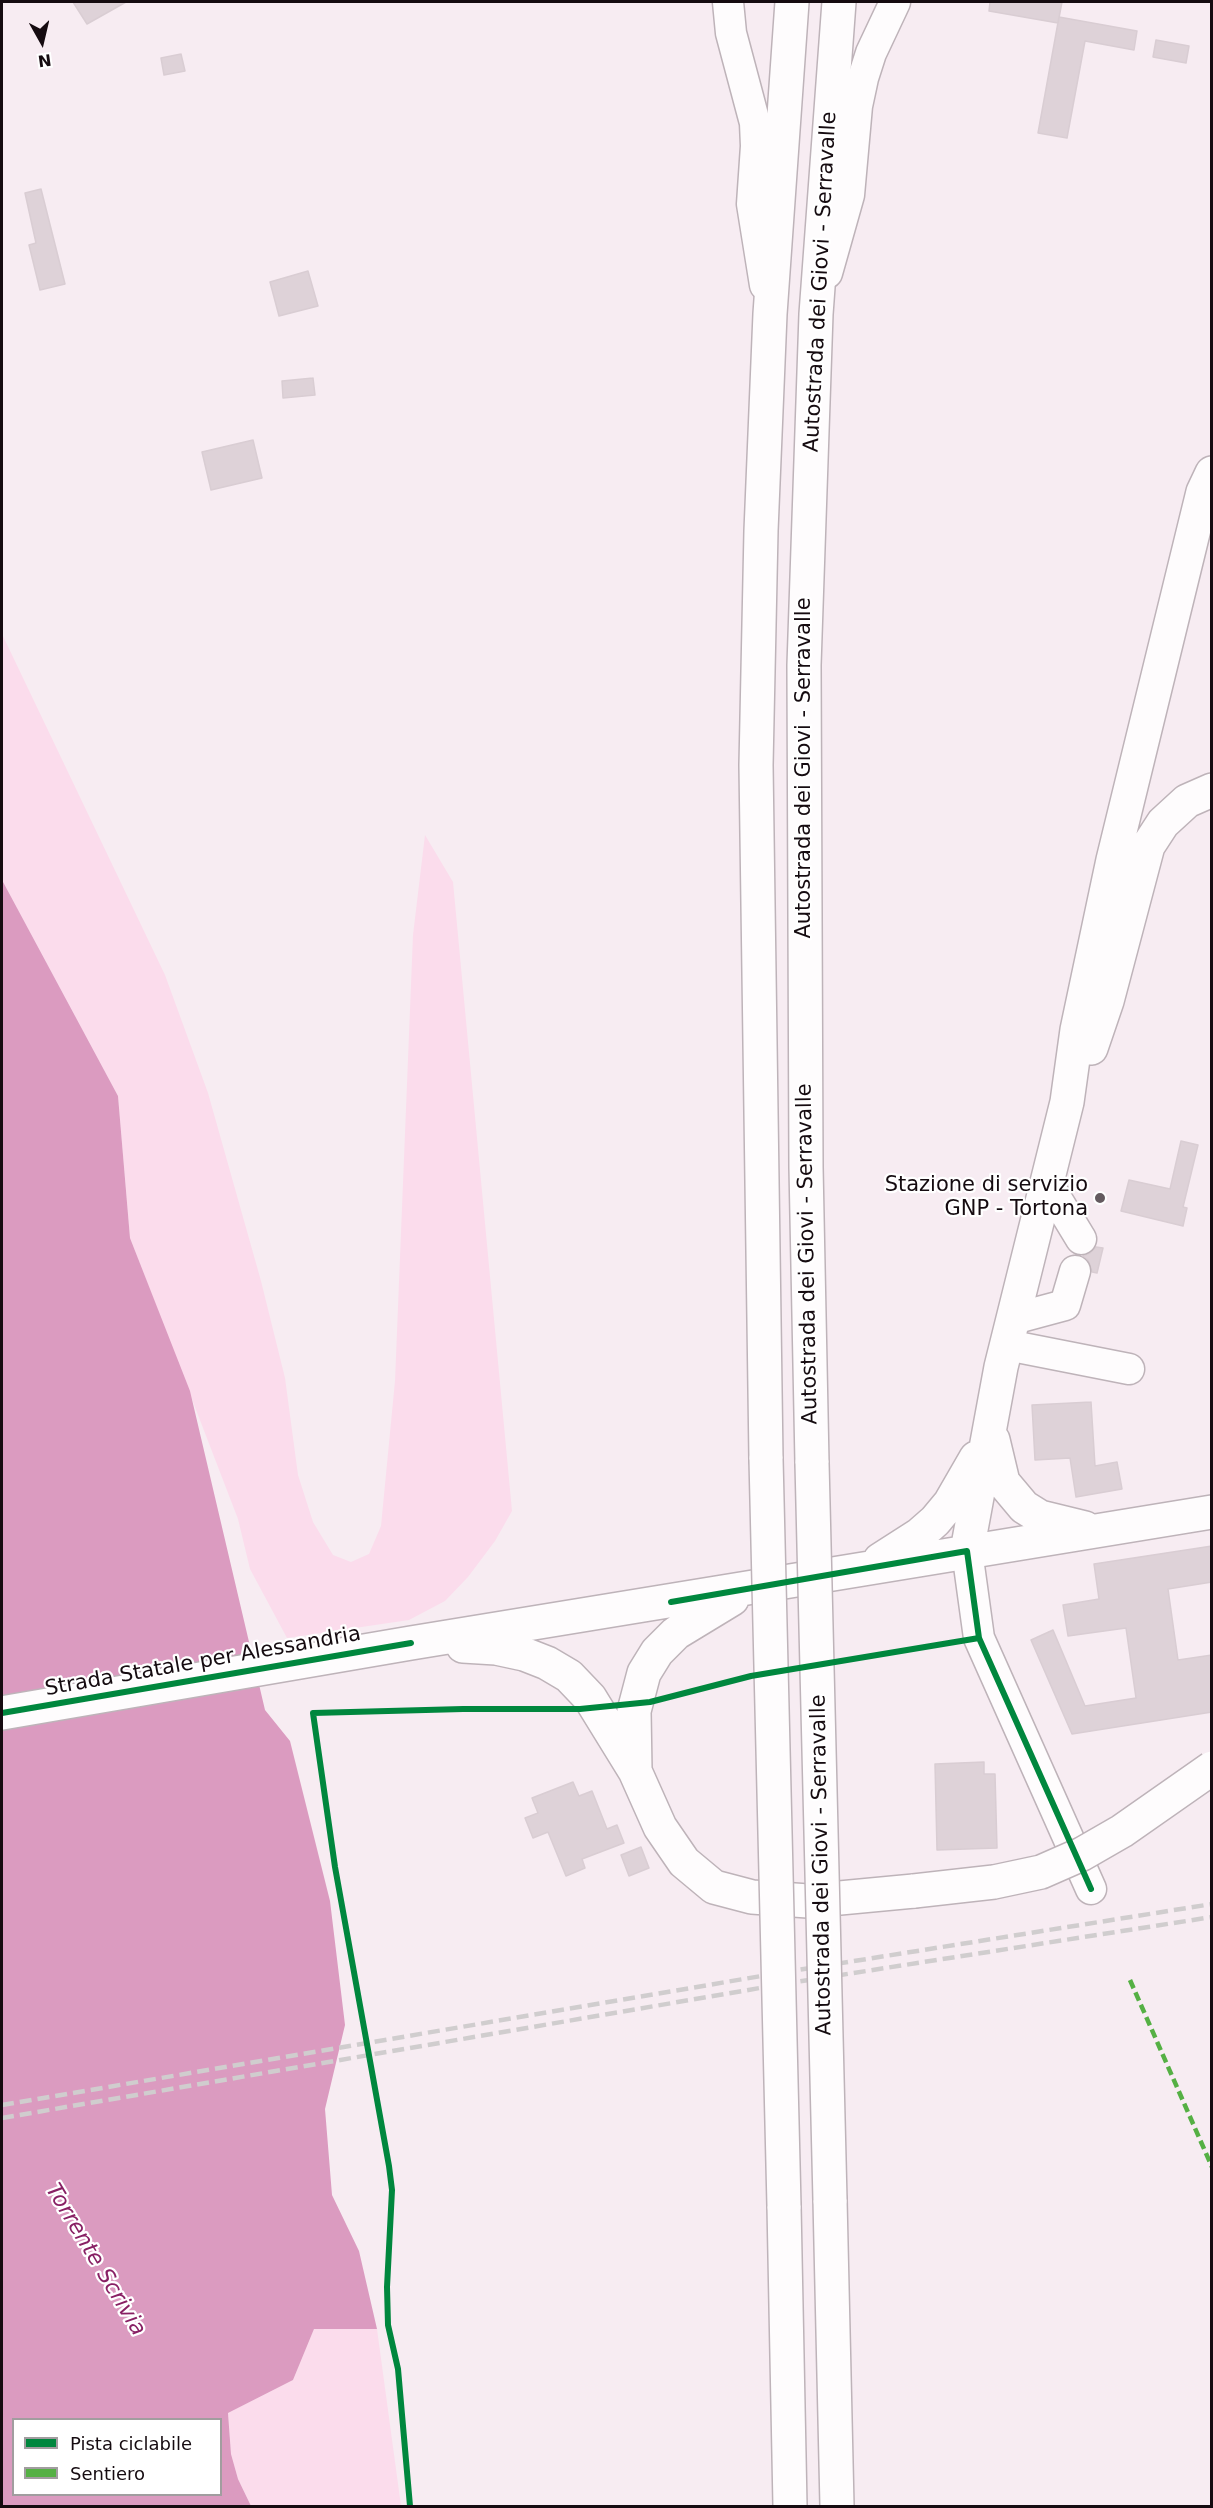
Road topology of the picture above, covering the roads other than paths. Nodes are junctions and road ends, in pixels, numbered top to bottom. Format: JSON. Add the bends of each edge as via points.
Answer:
{"nodes":[{"id":1,"x":728,"y":2,"type":"edge"},
{"id":2,"x":792,"y":2,"type":"edge"},
{"id":3,"x":839,"y":2,"type":"edge"},
{"id":4,"x":895,"y":2,"type":"edge"},
{"id":5,"x":770,"y":314,"type":"junction"},
{"id":6,"x":816,"y":314,"type":"junction"},
{"id":7,"x":1212,"y":473,"type":"edge"},
{"id":8,"x":1212,"y":790,"type":"edge"},
{"id":9,"x":1067,"y":1102,"type":"junction"},
{"id":10,"x":1047,"y":1183,"type":"junction"},
{"id":11,"x":1081,"y":1239,"type":"dead end"},
{"id":12,"x":1075,"y":1271,"type":"dead end"},
{"id":13,"x":1010,"y":1332,"type":"junction"},
{"id":14,"x":1129,"y":1369,"type":"dead end"},
{"id":15,"x":991,"y":1430,"type":"junction"},
{"id":16,"x":1212,"y":1512,"type":"edge"},
{"id":17,"x":1102,"y":1531,"type":"junction"},
{"id":18,"x":967,"y":1551,"type":"junction"},
{"id":19,"x":866,"y":1568,"type":"junction"},
{"id":20,"x":749,"y":1589,"type":"junction"},
{"id":21,"x":411,"y":1643,"type":"junction"},
{"id":22,"x":2,"y":1713,"type":"edge"},
{"id":23,"x":1212,"y":1768,"type":"edge"},
{"id":24,"x":635,"y":1771,"type":"junction"},
{"id":25,"x":1091,"y":1890,"type":"dead end"},
{"id":26,"x":790,"y":2506,"type":"edge"},
{"id":27,"x":837,"y":2506,"type":"edge"}],
"edges":[{"from":1,"to":5,"type":"street","via":[[731,33],[755,123],[752,204]]},
{"from":2,"to":5,"type":"main road"},
{"from":3,"to":6,"type":"main road","name":"Autostrada dei Giovi - Serravalle"},
{"from":4,"to":6,"type":"street","via":[[862,78],[849,195]]},
{"from":5,"to":26,"type":"main road","bridge":true,"via":[[756,765],[766,1459]]},
{"from":6,"to":27,"type":"main road","name":"Autostrada dei Giovi - Serravalle","bridge":true,"via":[[804,665],[806,1167]]},
{"from":7,"to":9,"type":"main road","via":[[1203,492],[1113,860],[1077,1030]]},
{"from":8,"to":9,"type":"main road","via":[[1187,801],[1163,823],[1148,846],[1107,1001]]},
{"from":9,"to":10,"type":"main road"},
{"from":10,"to":11,"type":"street"},
{"from":10,"to":13,"type":"main road"},
{"from":12,"to":13,"type":"street","via":[[1065,1305]]},
{"from":13,"to":14,"type":"street"},
{"from":13,"to":15,"type":"main road"},
{"from":15,"to":17,"type":"main road","via":[[1003,1482],[1024,1507],[1040,1517]]},
{"from":15,"to":18,"type":"main road"},
{"from":15,"to":19,"type":"main road","via":[[965,1480],[935,1521]]},
{"from":16,"to":17,"type":"main road","name":"Strada Statale per Alessandria"},
{"from":17,"to":18,"type":"main road","name":"Strada Statale per Alessandria"},
{"from":18,"to":19,"type":"main road","name":"Strada Statale per Alessandria"},
{"from":18,"to":25,"type":"street","via":[[979,1638]]},
{"from":19,"to":20,"type":"main road","name":"Strada Statale per Alessandria"},
{"from":20,"to":21,"type":"main road","name":"Strada Statale per Alessandria"},
{"from":20,"to":24,"type":"main road","via":[[676,1634],[657,1652],[644,1673],[634,1711]]},
{"from":21,"to":22,"type":"main road","name":"Strada Statale per Alessandria"},
{"from":21,"to":24,"type":"main road","via":[[496,1648],[547,1663],[569,1676],[590,1698]]},
{"from":23,"to":24,"type":"main road","bridge":true,"via":[[1122,1831],[1041,1872],[994,1882],[808,1901],[752,1897],[714,1887],[684,1862],[660,1827]]}]}
